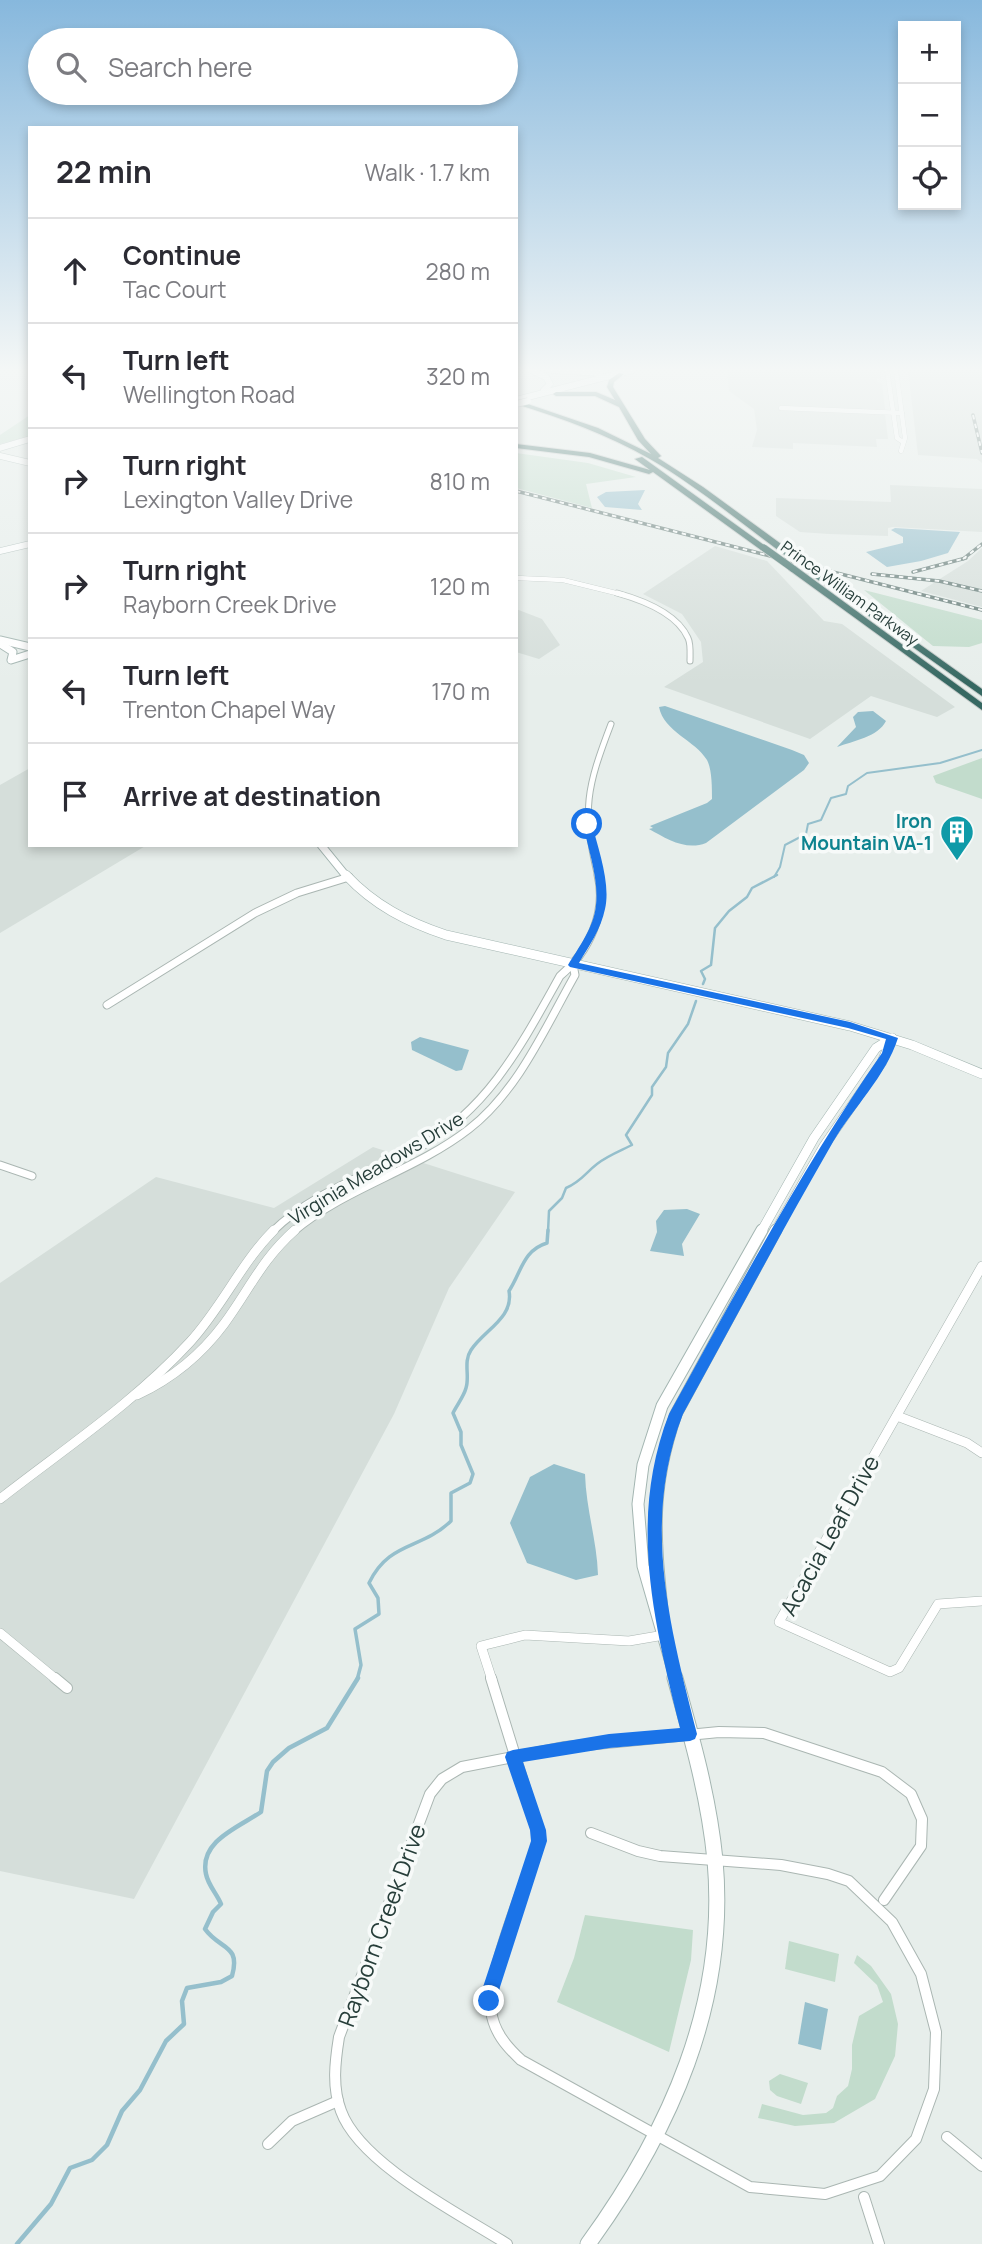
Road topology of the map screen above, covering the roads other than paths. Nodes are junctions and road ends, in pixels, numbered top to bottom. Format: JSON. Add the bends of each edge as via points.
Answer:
{"nodes":[{"id":1,"x":652,"y":475,"type":"edge"},
{"id":2,"x":661,"y":475,"type":"edge"},
{"id":3,"x":679,"y":475,"type":"edge"},
{"id":4,"x":685,"y":490,"type":"junction"},
{"id":5,"x":28,"y":543,"type":"edge"},
{"id":6,"x":0,"y":549,"type":"edge"},
{"id":7,"x":518,"y":578,"type":"edge"},
{"id":8,"x":1,"y":643,"type":"edge"},
{"id":9,"x":28,"y":650,"type":"edge"},
{"id":10,"x":28,"y":652,"type":"edge"},
{"id":11,"x":690,"y":661,"type":"dead end"},
{"id":12,"x":982,"y":694,"type":"edge"},
{"id":13,"x":982,"y":707,"type":"edge"},
{"id":14,"x":611,"y":724,"type":"dead end"},
{"id":15,"x":323,"y":847,"type":"edge"},
{"id":16,"x":349,"y":877,"type":"junction"},
{"id":17,"x":573,"y":965,"type":"junction"},
{"id":18,"x":107,"y":1005,"type":"dead end"},
{"id":19,"x":892,"y":1038,"type":"junction"},
{"id":20,"x":982,"y":1074,"type":"edge"},
{"id":21,"x":0,"y":1165,"type":"edge"},
{"id":22,"x":32,"y":1176,"type":"dead end"},
{"id":23,"x":784,"y":1189,"type":"junction"},
{"id":24,"x":797,"y":1194,"type":"junction"},
{"id":25,"x":982,"y":1266,"type":"edge"},
{"id":26,"x":689,"y":1359,"type":"junction"},
{"id":27,"x":703,"y":1365,"type":"junction"},
{"id":28,"x":133,"y":1396,"type":"junction"},
{"id":29,"x":897,"y":1416,"type":"junction"},
{"id":30,"x":982,"y":1453,"type":"edge"},
{"id":31,"x":0,"y":1499,"type":"edge"},
{"id":32,"x":982,"y":1601,"type":"edge"},
{"id":33,"x":0,"y":1633,"type":"edge"},
{"id":34,"x":664,"y":1635,"type":"junction"},
{"id":35,"x":67,"y":1688,"type":"dead end"},
{"id":36,"x":690,"y":1734,"type":"junction"},
{"id":37,"x":513,"y":1757,"type":"junction"},
{"id":38,"x":591,"y":1833,"type":"dead end"},
{"id":39,"x":715,"y":1862,"type":"junction"},
{"id":40,"x":884,"y":1900,"type":"junction"},
{"id":41,"x":907,"y":1919,"type":"dead end"},
{"id":42,"x":338,"y":2101,"type":"junction"},
{"id":43,"x":658,"y":2136,"type":"junction"},
{"id":44,"x":946,"y":2137,"type":"dead end"},
{"id":45,"x":268,"y":2144,"type":"dead end"},
{"id":46,"x":982,"y":2166,"type":"edge"},
{"id":47,"x":507,"y":2244,"type":"edge"},
{"id":48,"x":588,"y":2244,"type":"edge"},
{"id":49,"x":879,"y":2244,"type":"edge"}],
"edges":[{"from":1,"to":4,"type":"highway"},
{"from":2,"to":4,"type":"highway","name":"Prince William Parkway"},
{"from":3,"to":12,"type":"highway","name":"Prince William Parkway","bridge":true},
{"from":4,"to":13,"type":"highway","name":"Prince William Parkway","bridge":true},
{"from":5,"to":6,"type":"street"},
{"from":7,"to":11,"type":"street","via":[[561,579],[648,604],[683,628],[692,648]]},
{"from":8,"to":9,"type":"street"},
{"from":8,"to":10,"type":"street","via":[[13,652],[11,660]]},
{"from":14,"to":17,"type":"street","via":[[593,773],[588,804],[588,836],[601,887],[601,907],[595,928]]},
{"from":15,"to":16,"type":"street"},
{"from":16,"to":17,"type":"street","via":[[380,905],[423,928]]},
{"from":16,"to":18,"type":"street","via":[[255,913]]},
{"from":17,"to":19,"type":"street"},
{"from":17,"to":28,"type":"street","name":"Virginia Meadows Drive","via":[[560,976],[492,1088],[474,1109],[441,1134],[325,1194],[279,1226],[239,1270],[203,1327]]},
{"from":17,"to":28,"type":"street","name":"Virginia Meadows Drive","via":[[575,975],[514,1078],[489,1110],[447,1143],[303,1222],[260,1265],[230,1315],[204,1346],[166,1380]]},
{"from":19,"to":20,"type":"street"},
{"from":19,"to":23,"type":"street","via":[[876,1048],[855,1077]]},
{"from":19,"to":24,"type":"street","via":[[887,1053]]},
{"from":21,"to":22,"type":"street"},
{"from":23,"to":24,"type":"street"},
{"from":23,"to":26,"type":"street"},
{"from":24,"to":27,"type":"street"},
{"from":25,"to":29,"type":"street","name":"Acacia Leaf Drive"},
{"from":26,"to":27,"type":"street"},
{"from":26,"to":34,"type":"street","via":[[653,1428],[637,1494],[643,1566]]},
{"from":27,"to":34,"type":"street","via":[[672,1426],[656,1485],[654,1549]]},
{"from":28,"to":31,"type":"street","name":"Virginia Meadows Drive"},
{"from":29,"to":30,"type":"street"},
{"from":29,"to":32,"type":"street","name":"Acacia Leaf Drive","via":[[779,1622],[890,1672],[899,1668],[938,1604]]},
{"from":33,"to":35,"type":"street"},
{"from":34,"to":36,"type":"street"},
{"from":34,"to":37,"type":"street","via":[[620,1641],[525,1635],[481,1646]]},
{"from":36,"to":37,"type":"street","name":"Rayborn Creek Drive"},
{"from":36,"to":39,"type":"street"},
{"from":36,"to":40,"type":"street","name":"Rayborn Creek Drive","via":[[764,1733],[882,1772],[903,1786],[917,1805],[923,1833],[919,1853]]},
{"from":37,"to":42,"type":"street","name":"Rayborn Creek Drive","via":[[462,1767],[442,1779],[430,1794],[339,2037],[334,2073]]},
{"from":37,"to":43,"type":"street","via":[[539,1841],[491,1987],[493,2026],[521,2060]]},
{"from":38,"to":39,"type":"street","via":[[638,1851]]},
{"from":39,"to":40,"type":"street","via":[[812,1869],[846,1879]]},
{"from":39,"to":43,"type":"street","via":[[716,1929],[707,1997],[685,2074]]},
{"from":40,"to":41,"type":"street"},
{"from":42,"to":45,"type":"street","via":[[292,2121]]},
{"from":42,"to":47,"type":"street","name":"Rayborn Creek Drive","via":[[347,2125],[369,2155]]},
{"from":43,"to":48,"type":"street"},
{"from":43,"to":49,"type":"street","via":[[772,2195],[812,2203],[860,2198]]},
{"from":44,"to":46,"type":"street"}]}
